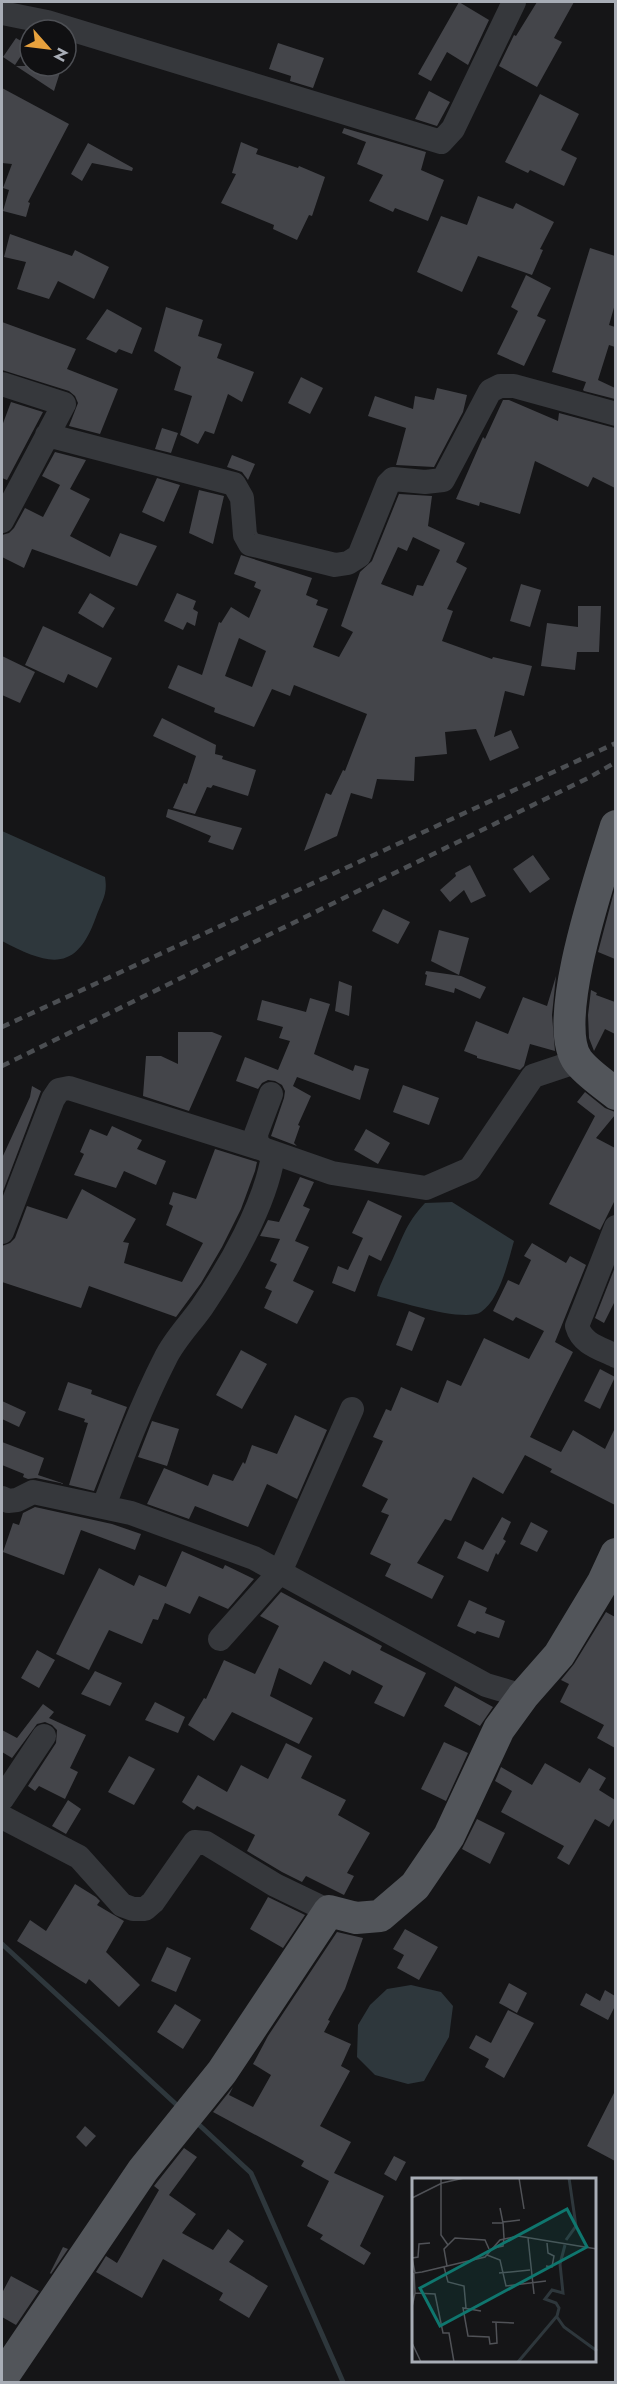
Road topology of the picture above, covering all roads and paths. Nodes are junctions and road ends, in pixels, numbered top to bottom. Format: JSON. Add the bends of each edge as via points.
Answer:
{"nodes":[{"id":1,"x":514,"y":2,"type":"edge"},
{"id":2,"x":2,"y":13,"type":"edge"},
{"id":3,"x":2,"y":384,"type":"edge"},
{"id":4,"x":615,"y":414,"type":"edge"},
{"id":5,"x":47,"y":435,"type":"junction"},
{"id":6,"x":2,"y":521,"type":"edge"},
{"id":7,"x":615,"y":826,"type":"edge"},
{"id":8,"x":578,"y":1061,"type":"junction"},
{"id":9,"x":271,"y":1094,"type":"dead end"},
{"id":10,"x":615,"y":1094,"type":"edge"},
{"id":11,"x":266,"y":1150,"type":"junction"},
{"id":12,"x":615,"y":1227,"type":"edge"},
{"id":13,"x":2,"y":1232,"type":"edge"},
{"id":14,"x":615,"y":1356,"type":"edge"},
{"id":15,"x":352,"y":1409,"type":"dead end"},
{"id":16,"x":2,"y":1498,"type":"edge"},
{"id":17,"x":104,"y":1506,"type":"junction"},
{"id":18,"x":615,"y":1554,"type":"edge"},
{"id":19,"x":280,"y":1572,"type":"junction"},
{"id":20,"x":220,"y":1639,"type":"dead end"},
{"id":21,"x":523,"y":1696,"type":"junction"},
{"id":22,"x":44,"y":1736,"type":"dead end"},
{"id":23,"x":2,"y":1799,"type":"edge"},
{"id":24,"x":2,"y":1817,"type":"edge"},
{"id":25,"x":328,"y":1911,"type":"junction"},
{"id":26,"x":2,"y":2378,"type":"edge"}],
"edges":[{"from":1,"to":2,"type":"street","via":[[453,129],[441,142],[47,22]]},
{"from":3,"to":5,"type":"street","via":[[64,404]]},
{"from":4,"to":5,"type":"street","via":[[514,386],[490,391],[442,480],[393,478],[359,556],[335,565],[250,544],[245,535],[242,498],[234,484]]},
{"from":5,"to":6,"type":"street"},
{"from":7,"to":8,"type":"main road","via":[[583,935],[568,1020],[571,1045]]},
{"from":8,"to":10,"type":"main road"},
{"from":8,"to":11,"type":"street","via":[[533,1076],[470,1169],[426,1188],[332,1173]]},
{"from":9,"to":11,"type":"street","via":[[256,1134],[257,1144]]},
{"from":11,"to":13,"type":"street","via":[[69,1088],[59,1090]]},
{"from":11,"to":17,"type":"street","via":[[273,1156],[260,1203],[223,1274],[165,1357]]},
{"from":12,"to":14,"type":"street","via":[[577,1326],[588,1343]]},
{"from":15,"to":19,"type":"street"},
{"from":16,"to":17,"type":"street","via":[[17,1500],[33,1492]]},
{"from":17,"to":19,"type":"street","via":[[254,1558]]},
{"from":18,"to":21,"type":"main road","via":[[603,1582],[559,1655]]},
{"from":19,"to":20,"type":"street"},
{"from":19,"to":21,"type":"street","via":[[486,1685]]},
{"from":21,"to":25,"type":"main road","via":[[499,1729],[449,1836],[415,1886],[380,1916],[356,1918]]},
{"from":22,"to":23,"type":"street"},
{"from":24,"to":25,"type":"street","via":[[79,1857],[122,1905],[133,1909],[145,1909],[153,1902],[195,1842],[206,1843],[275,1885]]},
{"from":25,"to":26,"type":"main road","via":[[222,2072],[143,2170]]}]}
